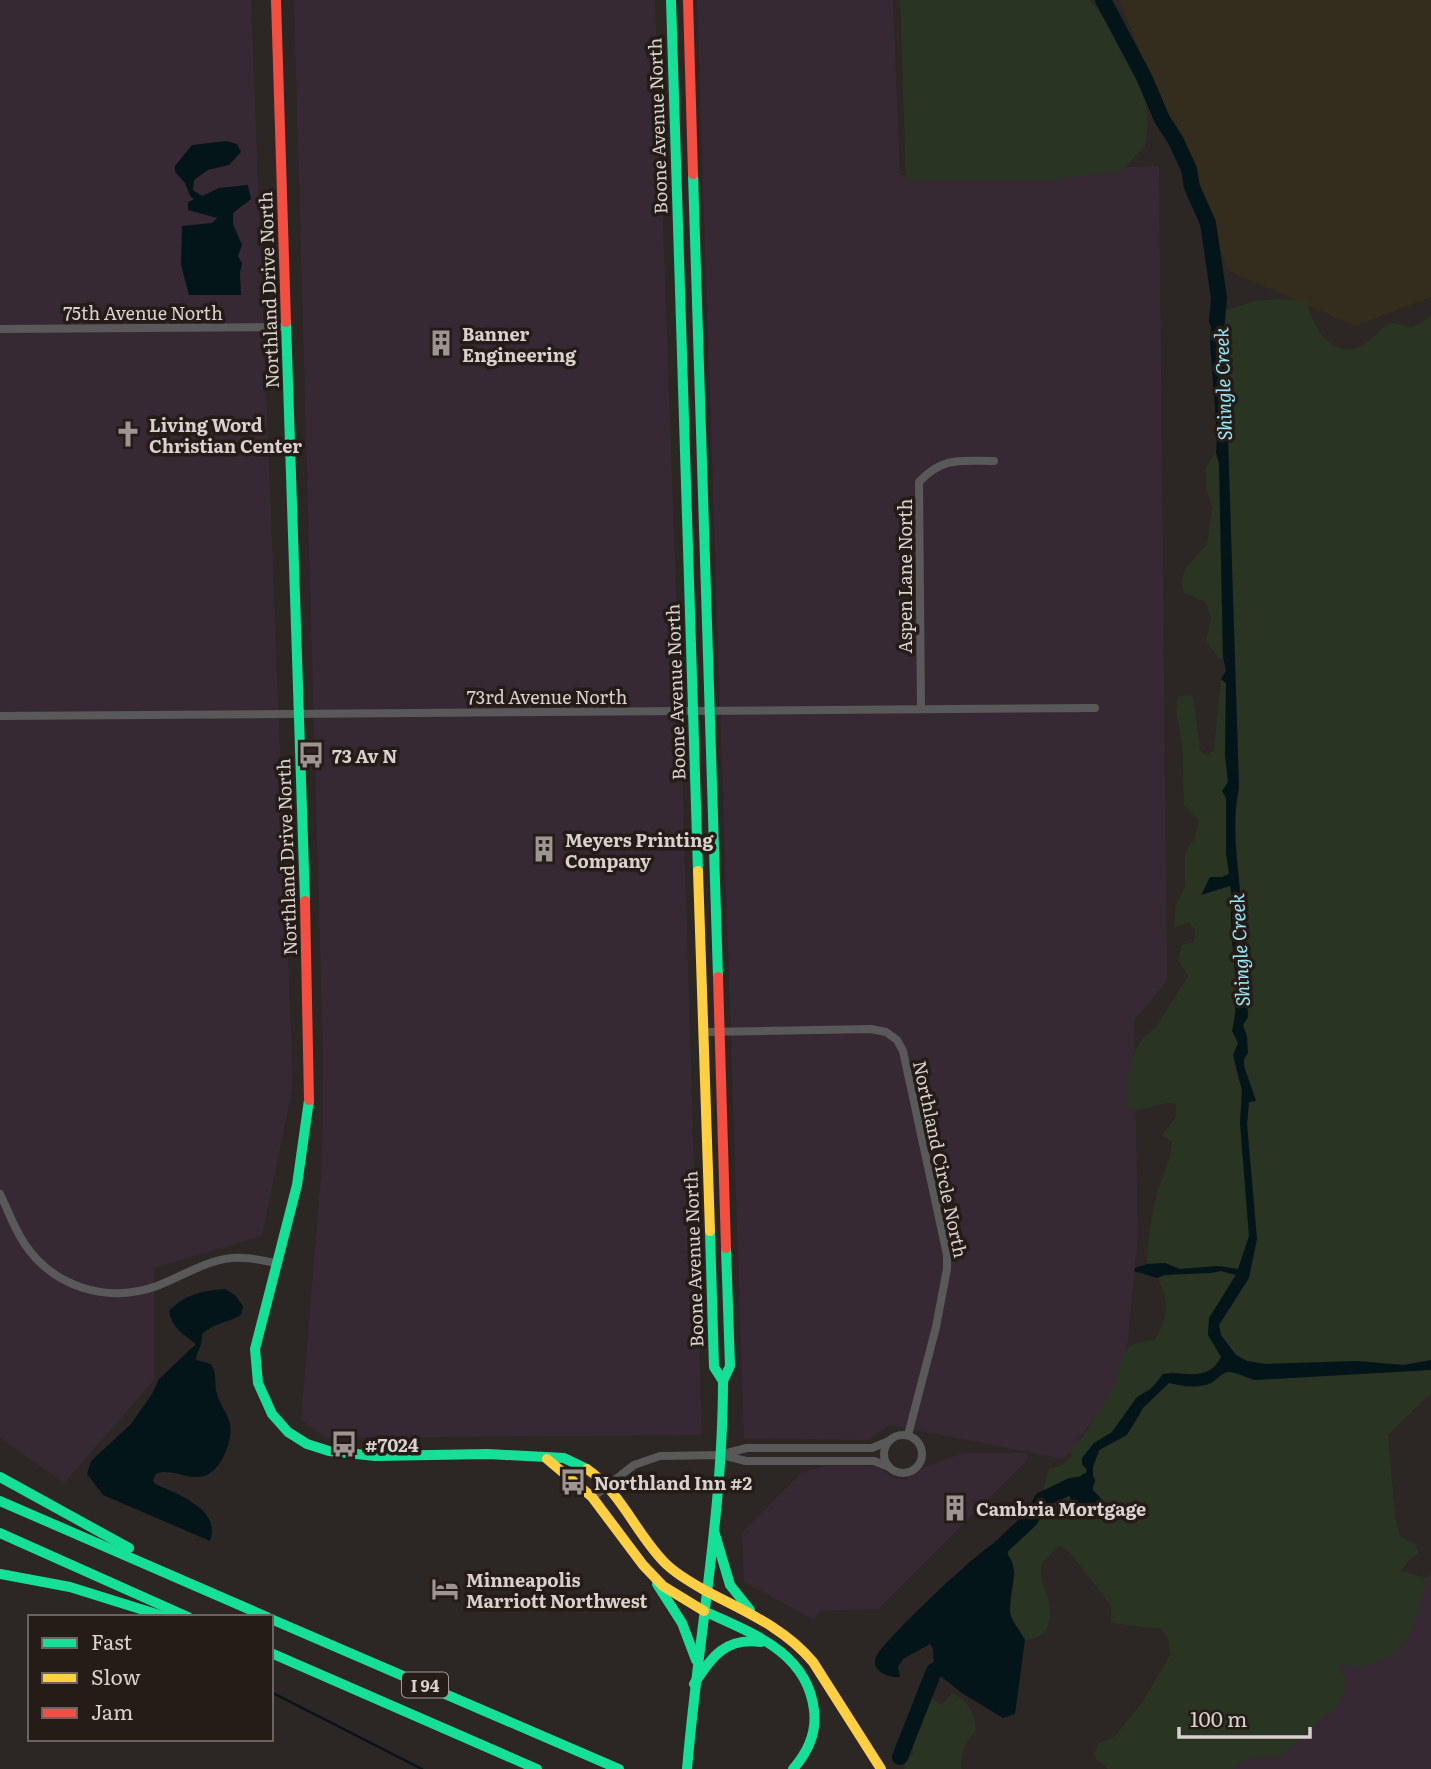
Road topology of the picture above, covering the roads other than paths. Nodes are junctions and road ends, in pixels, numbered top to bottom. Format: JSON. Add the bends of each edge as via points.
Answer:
{"nodes":[{"id":1,"x":276,"y":0,"type":"edge"},
{"id":2,"x":671,"y":0,"type":"edge"},
{"id":3,"x":688,"y":0,"type":"edge"},
{"id":4,"x":287,"y":327,"type":"junction"},
{"id":5,"x":0,"y":329,"type":"edge"},
{"id":6,"x":994,"y":461,"type":"dead end"},
{"id":7,"x":1095,"y":708,"type":"dead end"},
{"id":8,"x":921,"y":709,"type":"junction"},
{"id":9,"x":694,"y":711,"type":"junction"},
{"id":10,"x":710,"y":711,"type":"junction"},
{"id":11,"x":299,"y":714,"type":"junction"},
{"id":12,"x":0,"y":716,"type":"edge"},
{"id":13,"x":720,"y":1031,"type":"junction"},
{"id":14,"x":704,"y":1032,"type":"junction"},
{"id":15,"x":0,"y":1194,"type":"edge"},
{"id":16,"x":275,"y":1263,"type":"junction"},
{"id":17,"x":723,"y":1381,"type":"junction"},
{"id":18,"x":908,"y":1435,"type":"junction"},
{"id":19,"x":889,"y":1441,"type":"junction"},
{"id":20,"x":722,"y":1455,"type":"junction"},
{"id":21,"x":547,"y":1459,"type":"junction"},
{"id":22,"x":889,"y":1467,"type":"junction"},
{"id":23,"x":0,"y":1477,"type":"edge"},
{"id":24,"x":607,"y":1485,"type":"junction"},
{"id":25,"x":593,"y":1497,"type":"junction"},
{"id":26,"x":0,"y":1502,"type":"edge"},
{"id":27,"x":714,"y":1531,"type":"junction"},
{"id":28,"x":0,"y":1534,"type":"edge"},
{"id":29,"x":0,"y":1574,"type":"edge"},
{"id":30,"x":652,"y":1576,"type":"junction"},
{"id":31,"x":706,"y":1591,"type":"junction"},
{"id":32,"x":210,"y":1592,"type":"junction"},
{"id":33,"x":704,"y":1611,"type":"junction"},
{"id":34,"x":160,"y":1615,"type":"edge"},
{"id":35,"x":183,"y":1615,"type":"edge"},
{"id":36,"x":262,"y":1615,"type":"edge"},
{"id":37,"x":273,"y":1620,"type":"edge"},
{"id":38,"x":761,"y":1620,"type":"junction"},
{"id":39,"x":776,"y":1647,"type":"junction"},
{"id":40,"x":273,"y":1654,"type":"edge"},
{"id":41,"x":697,"y":1662,"type":"junction"},
{"id":42,"x":694,"y":1684,"type":"junction"},
{"id":43,"x":578,"y":1751,"type":"junction"},
{"id":44,"x":687,"y":1767,"type":"edge"},
{"id":45,"x":537,"y":1769,"type":"edge"},
{"id":46,"x":619,"y":1769,"type":"edge"},
{"id":47,"x":626,"y":1769,"type":"edge"},
{"id":48,"x":793,"y":1769,"type":"edge"},
{"id":49,"x":881,"y":1769,"type":"edge"}],
"edges":[{"from":1,"to":4,"type":"main road","name":"Northland Drive North"},
{"from":2,"to":9,"type":"main road","name":"Boone Avenue North"},
{"from":3,"to":10,"type":"main road","name":"Boone Avenue North"},
{"from":4,"to":5,"type":"street","name":"75th Avenue North"},
{"from":4,"to":11,"type":"main road","name":"Northland Drive North"},
{"from":6,"to":8,"type":"street","name":"Aspen Lane North","via":[[947,462],[931,469],[919,482]]},
{"from":7,"to":8,"type":"street","name":"73rd Avenue North"},
{"from":8,"to":10,"type":"street","name":"73rd Avenue North"},
{"from":9,"to":10,"type":"street","name":"73rd Avenue North"},
{"from":9,"to":11,"type":"street","name":"73rd Avenue North"},
{"from":9,"to":14,"type":"main road","name":"Boone Avenue North"},
{"from":10,"to":13,"type":"main road","name":"Boone Avenue North"},
{"from":11,"to":12,"type":"street","name":"73rd Avenue North"},
{"from":11,"to":16,"type":"main road","name":"Northland Drive North","via":[[309,1106],[297,1185]]},
{"from":13,"to":14,"type":"street","name":"Northland Circle North"},
{"from":13,"to":17,"type":"main road","name":"Boone Avenue North","via":[[730,1366]]},
{"from":13,"to":18,"type":"street","name":"Northland Circle North","via":[[871,1029],[897,1040],[945,1242],[947,1269]]},
{"from":14,"to":17,"type":"main road","name":"Boone Avenue North","via":[[714,1367]]},
{"from":15,"to":16,"type":"street","via":[[15,1228],[38,1260],[63,1280],[88,1290],[135,1292],[224,1259]]},
{"from":16,"to":21,"type":"main road","name":"Northland Drive North","via":[[254,1360],[267,1407],[294,1435],[338,1454]]},
{"from":17,"to":20,"type":"main road","name":"Boone Avenue North"},
{"from":18,"to":19,"type":"street"},
{"from":18,"to":22,"type":"street","via":[[921,1446],[920,1463],[903,1473]]},
{"from":19,"to":20,"type":"street","via":[[872,1448],[747,1448]]},
{"from":19,"to":22,"type":"street","via":[[884,1452]]},
{"from":20,"to":22,"type":"street","via":[[746,1461],[874,1461]]},
{"from":20,"to":24,"type":"street","via":[[651,1458]]},
{"from":20,"to":27,"type":"main road","name":"Boone Avenue North"},
{"from":21,"to":24,"type":"main road","name":"Northland Drive North","via":[[564,1457],[576,1462]]},
{"from":21,"to":25,"type":"main road"},
{"from":23,"to":32,"type":"main road"},
{"from":24,"to":25,"type":"street"},
{"from":24,"to":31,"type":"main road","name":"Northland Drive North","via":[[664,1562]]},
{"from":25,"to":30,"type":"main road"},
{"from":26,"to":32,"type":"main road","number":"I 94"},
{"from":27,"to":31,"type":"main road","name":"Boone Avenue North"},
{"from":27,"to":38,"type":"main road","via":[[730,1585]]},
{"from":28,"to":35,"type":"main road"},
{"from":29,"to":34,"type":"main road","via":[[70,1587]]},
{"from":30,"to":33,"type":"main road"},
{"from":30,"to":41,"type":"main road","via":[[682,1623]]},
{"from":31,"to":33,"type":"main road","name":"Boone Avenue North"},
{"from":31,"to":38,"type":"main road","name":"Northland Drive North"},
{"from":32,"to":36,"type":"main road","number":"I 94"},
{"from":33,"to":39,"type":"main road"},
{"from":33,"to":41,"type":"main road","name":"Boone Avenue North"},
{"from":37,"to":43,"type":"main road","number":"I 94"},
{"from":38,"to":49,"type":"main road","via":[[805,1652]]},
{"from":39,"to":42,"type":"main road","via":[[754,1640],[729,1644],[714,1655]]},
{"from":39,"to":48,"type":"main road","via":[[802,1671],[815,1711],[813,1736]]},
{"from":40,"to":45,"type":"main road","number":"I 94"},
{"from":41,"to":42,"type":"main road","name":"Boone Avenue North"},
{"from":42,"to":44,"type":"main road","name":"Boone Avenue North"},
{"from":43,"to":46,"type":"main road","number":"I 94"},
{"from":43,"to":47,"type":"main road"}]}
